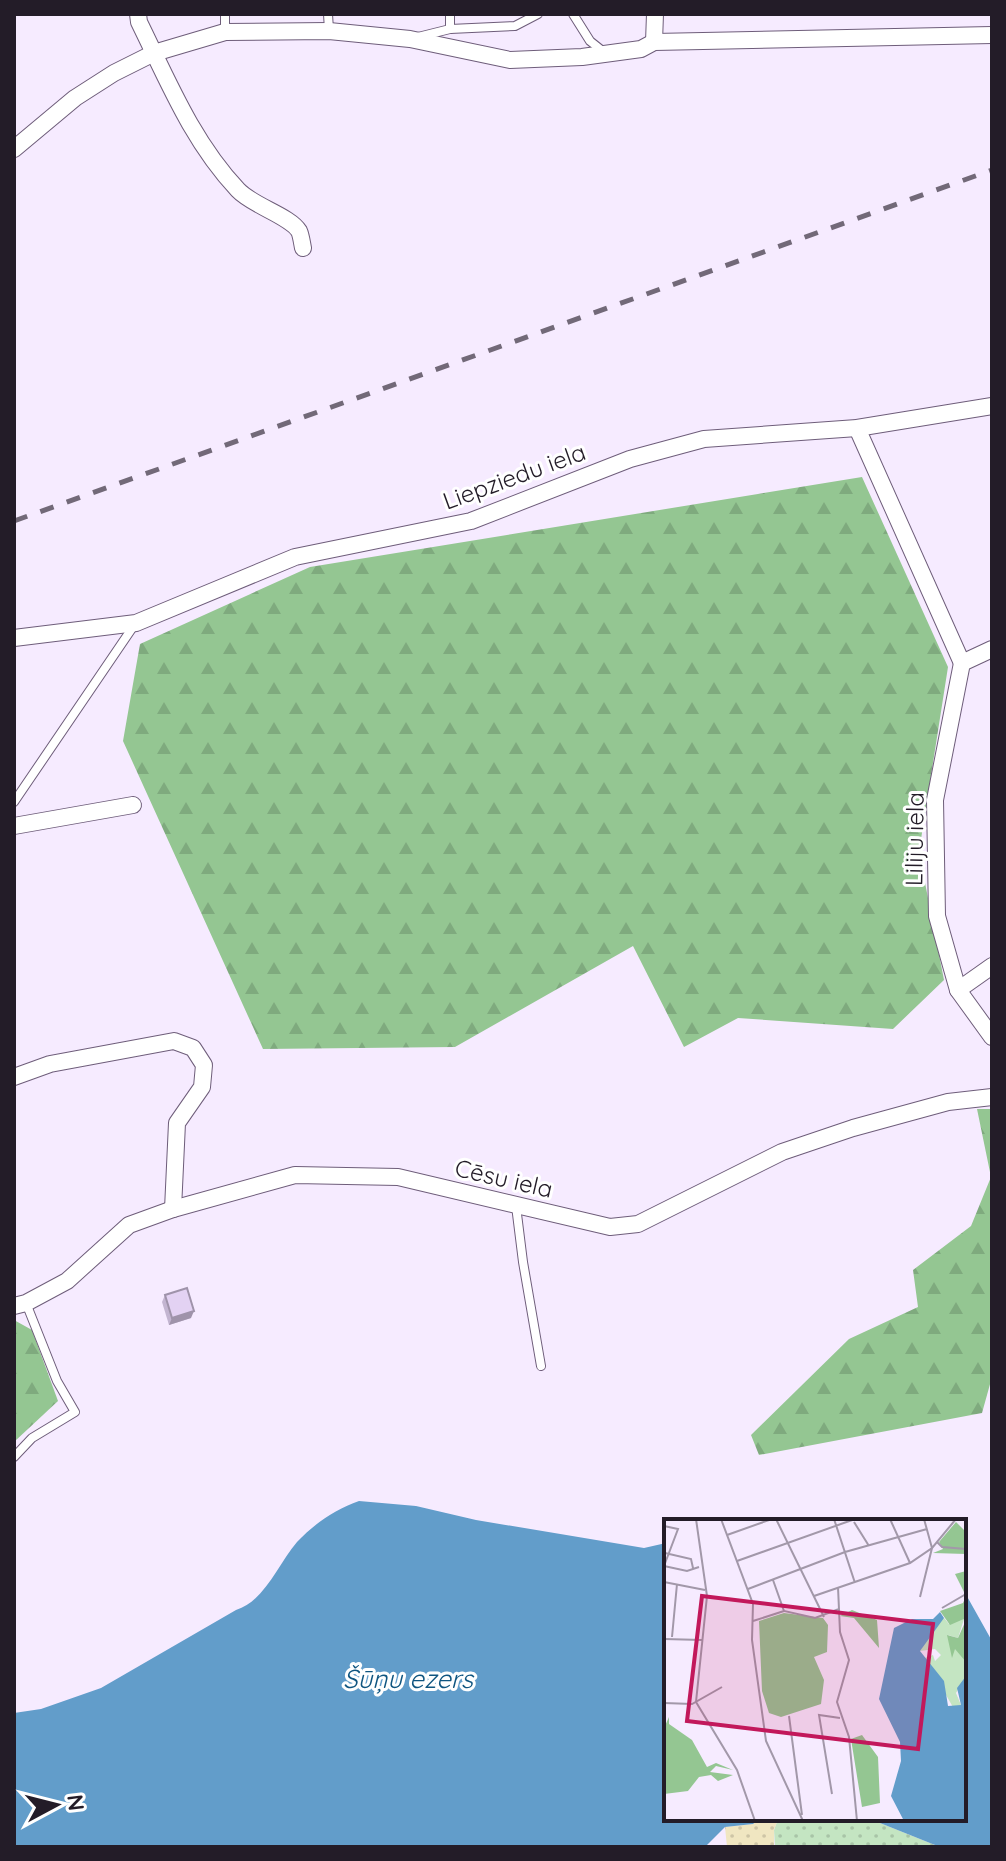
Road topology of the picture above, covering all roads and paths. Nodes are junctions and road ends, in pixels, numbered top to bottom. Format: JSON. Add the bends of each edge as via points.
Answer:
{"nodes":[{"id":1,"x":138,"y":14,"type":"edge"},
{"id":2,"x":225,"y":14,"type":"edge"},
{"id":3,"x":450,"y":14,"type":"edge"},
{"id":4,"x":538,"y":14,"type":"edge"},
{"id":5,"x":573,"y":14,"type":"edge"},
{"id":6,"x":655,"y":14,"type":"edge"},
{"id":7,"x":329,"y":23,"type":"edge"},
{"id":8,"x":450,"y":29,"type":"junction"},
{"id":9,"x":225,"y":32,"type":"junction"},
{"id":10,"x":992,"y":35,"type":"edge"},
{"id":11,"x":410,"y":39,"type":"junction"},
{"id":12,"x":654,"y":42,"type":"junction"},
{"id":13,"x":154,"y":53,"type":"junction"},
{"id":14,"x":606,"y":54,"type":"junction"},
{"id":15,"x":14,"y":149,"type":"edge"},
{"id":16,"x":303,"y":248,"type":"dead end"},
{"id":17,"x":992,"y":406,"type":"edge"},
{"id":18,"x":857,"y":428,"type":"junction"},
{"id":19,"x":136,"y":623,"type":"junction"},
{"id":20,"x":14,"y":638,"type":"edge"},
{"id":21,"x":992,"y":649,"type":"edge"},
{"id":22,"x":962,"y":663,"type":"junction"},
{"id":23,"x":14,"y":802,"type":"edge"},
{"id":24,"x":133,"y":805,"type":"dead end"},
{"id":25,"x":14,"y":826,"type":"edge"},
{"id":26,"x":992,"y":966,"type":"edge"},
{"id":27,"x":958,"y":990,"type":"junction"},
{"id":28,"x":992,"y":1037,"type":"edge"},
{"id":29,"x":14,"y":1077,"type":"edge"},
{"id":30,"x":992,"y":1097,"type":"edge"},
{"id":31,"x":516,"y":1205,"type":"junction"},
{"id":32,"x":173,"y":1209,"type":"junction"},
{"id":33,"x":20,"y":1304,"type":"edge"},
{"id":34,"x":541,"y":1366,"type":"dead end"},
{"id":35,"x":14,"y":1457,"type":"edge"}],
"edges":[{"from":1,"to":13,"type":"street"},
{"from":2,"to":9,"type":"lane"},
{"from":3,"to":8,"type":"lane"},
{"from":4,"to":8,"type":"lane","via":[[515,26]]},
{"from":5,"to":14,"type":"lane","via":[[590,41]]},
{"from":6,"to":12,"type":"street"},
{"from":7,"to":9,"type":"street"},
{"from":7,"to":11,"type":"street"},
{"from":8,"to":11,"type":"lane"},
{"from":9,"to":13,"type":"street"},
{"from":10,"to":12,"type":"street"},
{"from":11,"to":14,"type":"street","via":[[510,60]]},
{"from":12,"to":14,"type":"street"},
{"from":13,"to":15,"type":"street","via":[[75,98]]},
{"from":13,"to":16,"type":"street","via":[[215,165],[246,198],[292,222]]},
{"from":17,"to":18,"type":"street","name":"Liepziedu iela"},
{"from":18,"to":19,"type":"street","name":"Liepziedu iela","via":[[704,439],[630,459],[471,521],[295,557]]},
{"from":18,"to":22,"type":"street"},
{"from":19,"to":20,"type":"street","name":"Liepziedu iela"},
{"from":19,"to":23,"type":"lane"},
{"from":21,"to":22,"type":"street"},
{"from":22,"to":27,"type":"street","name":"Liliju iela","via":[[935,800],[937,916]]},
{"from":24,"to":25,"type":"street"},
{"from":26,"to":27,"type":"street"},
{"from":27,"to":28,"type":"street","name":"Liliju iela"},
{"from":29,"to":32,"type":"street","via":[[50,1064],[174,1041],[193,1048],[204,1065],[202,1087],[177,1123]]},
{"from":30,"to":31,"type":"street","name":"Cēsu iela","via":[[948,1102],[782,1152],[638,1224],[610,1227]]},
{"from":31,"to":32,"type":"street","name":"Cēsu iela","via":[[398,1177],[295,1175]]},
{"from":31,"to":34,"type":"lane"},
{"from":32,"to":33,"type":"street","name":"Cēsu iela","via":[[129,1225],[67,1281]]},
{"from":33,"to":35,"type":"lane","via":[[75,1412],[32,1438]]}]}
